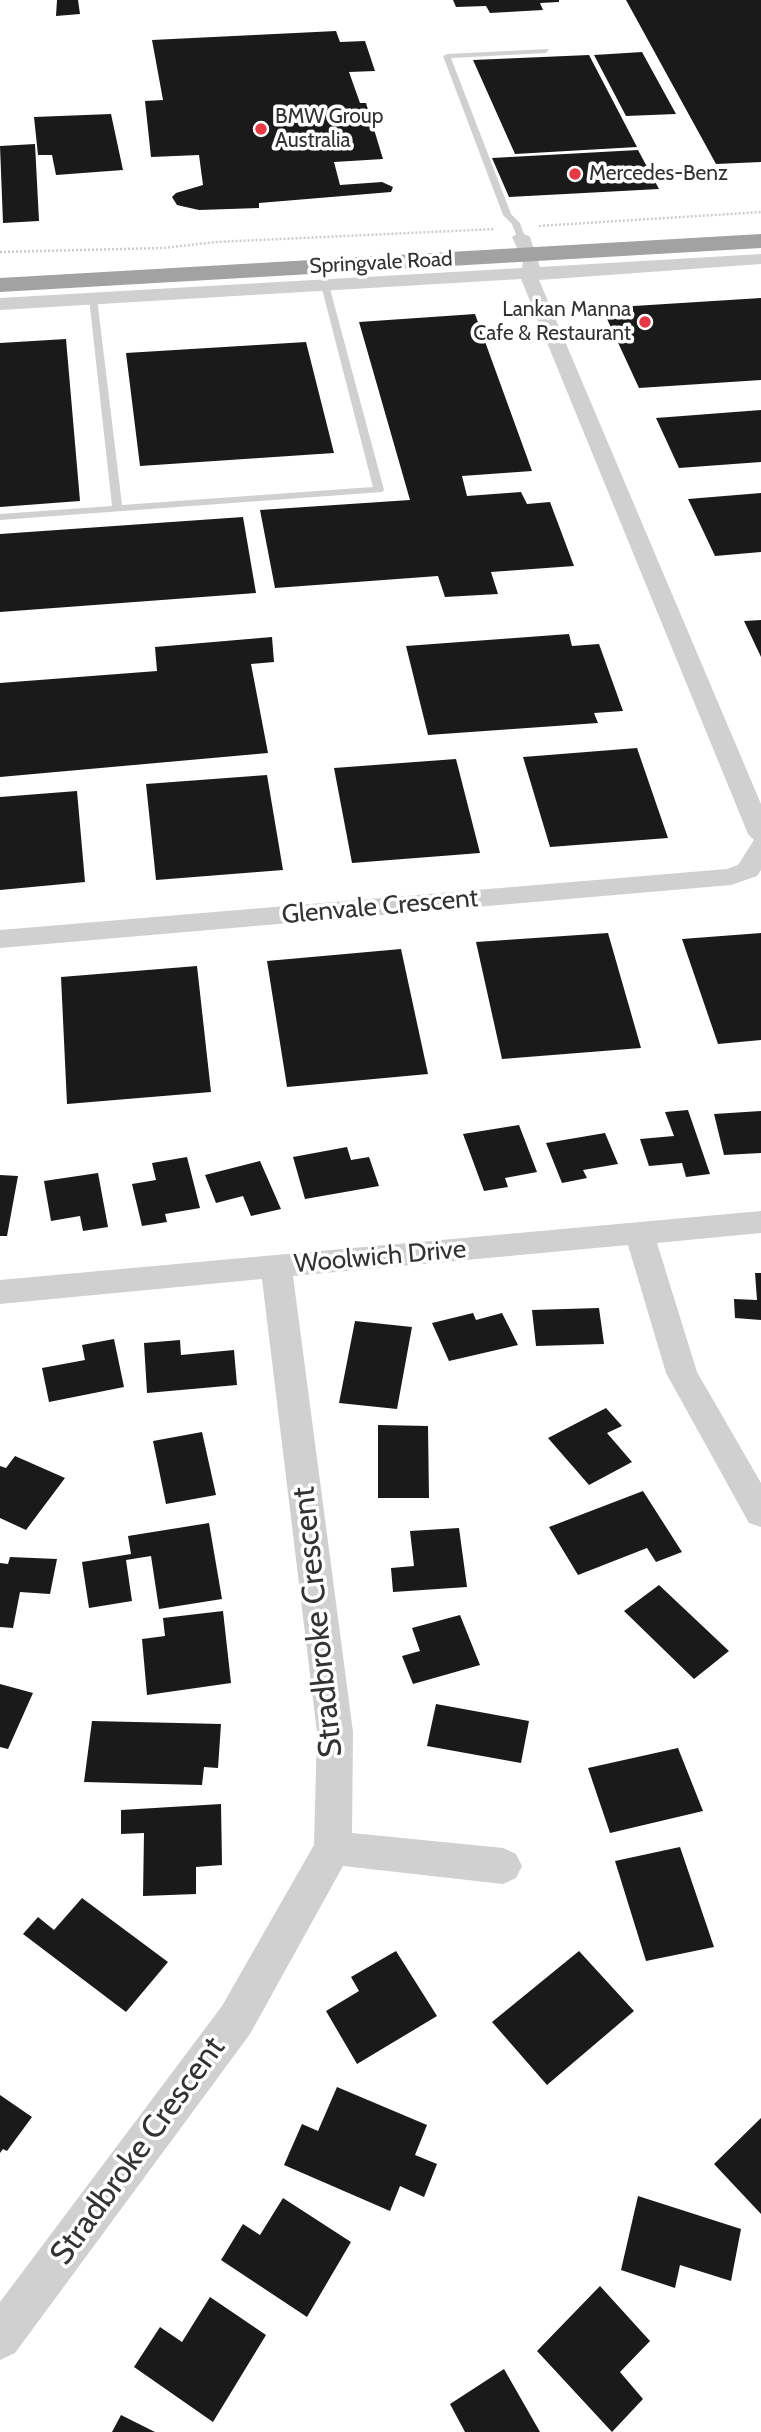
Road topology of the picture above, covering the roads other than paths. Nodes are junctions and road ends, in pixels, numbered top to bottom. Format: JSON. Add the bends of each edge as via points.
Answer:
{"nodes":[{"id":1,"x":546,"y":51,"type":"dead end"},
{"id":2,"x":761,"y":223,"type":"edge"},
{"id":3,"x":525,"y":248,"type":"junction"},
{"id":4,"x":760,"y":253,"type":"edge"},
{"id":5,"x":0,"y":265,"type":"edge"},
{"id":6,"x":0,"y":285,"type":"edge"},
{"id":7,"x":325,"y":285,"type":"junction"},
{"id":8,"x":93,"y":298,"type":"junction"},
{"id":9,"x":0,"y":304,"type":"edge"},
{"id":10,"x":117,"y":509,"type":"junction"},
{"id":11,"x":0,"y":517,"type":"edge"},
{"id":12,"x":761,"y":834,"type":"edge"},
{"id":13,"x":759,"y":857,"type":"edge"},
{"id":14,"x":0,"y":939,"type":"edge"},
{"id":15,"x":761,"y":1222,"type":"edge"},
{"id":16,"x":640,"y":1235,"type":"junction"},
{"id":17,"x":276,"y":1266,"type":"junction"},
{"id":18,"x":0,"y":1292,"type":"edge"},
{"id":19,"x":761,"y":1513,"type":"edge"},
{"id":20,"x":333,"y":1848,"type":"junction"},
{"id":21,"x":503,"y":1866,"type":"dead end"},
{"id":22,"x":0,"y":2338,"type":"edge"}],
"edges":[{"from":1,"to":3,"type":"lane","via":[[446,56],[507,215]]},
{"from":2,"to":3,"type":"highway","name":"Springvale Road"},
{"from":3,"to":4,"type":"highway","name":"Springvale Road"},
{"from":3,"to":5,"type":"highway","name":"Springvale Road"},
{"from":3,"to":6,"type":"highway","name":"Springvale Road"},
{"from":3,"to":7,"type":"street","name":"Springvale Road"},
{"from":3,"to":12,"type":"street","via":[[530,280]]},
{"from":7,"to":8,"type":"street","name":"Springvale Road"},
{"from":7,"to":10,"type":"lane","via":[[379,490]]},
{"from":8,"to":9,"type":"street","name":"Springvale Road"},
{"from":8,"to":10,"type":"lane"},
{"from":10,"to":11,"type":"lane"},
{"from":13,"to":14,"type":"street","name":"Glenvale Crescent","via":[[742,874],[719,878]]},
{"from":15,"to":16,"type":"street","name":"Woolwich Drive"},
{"from":16,"to":17,"type":"street","name":"Woolwich Drive"},
{"from":16,"to":19,"type":"street","via":[[682,1373]]},
{"from":17,"to":18,"type":"street","name":"Woolwich Drive"},
{"from":17,"to":20,"type":"street","name":"Stradbroke Crescent","via":[[335,1732]]},
{"from":20,"to":21,"type":"street"},
{"from":20,"to":22,"type":"street","name":"Stradbroke Crescent","via":[[236,2020]]}]}
